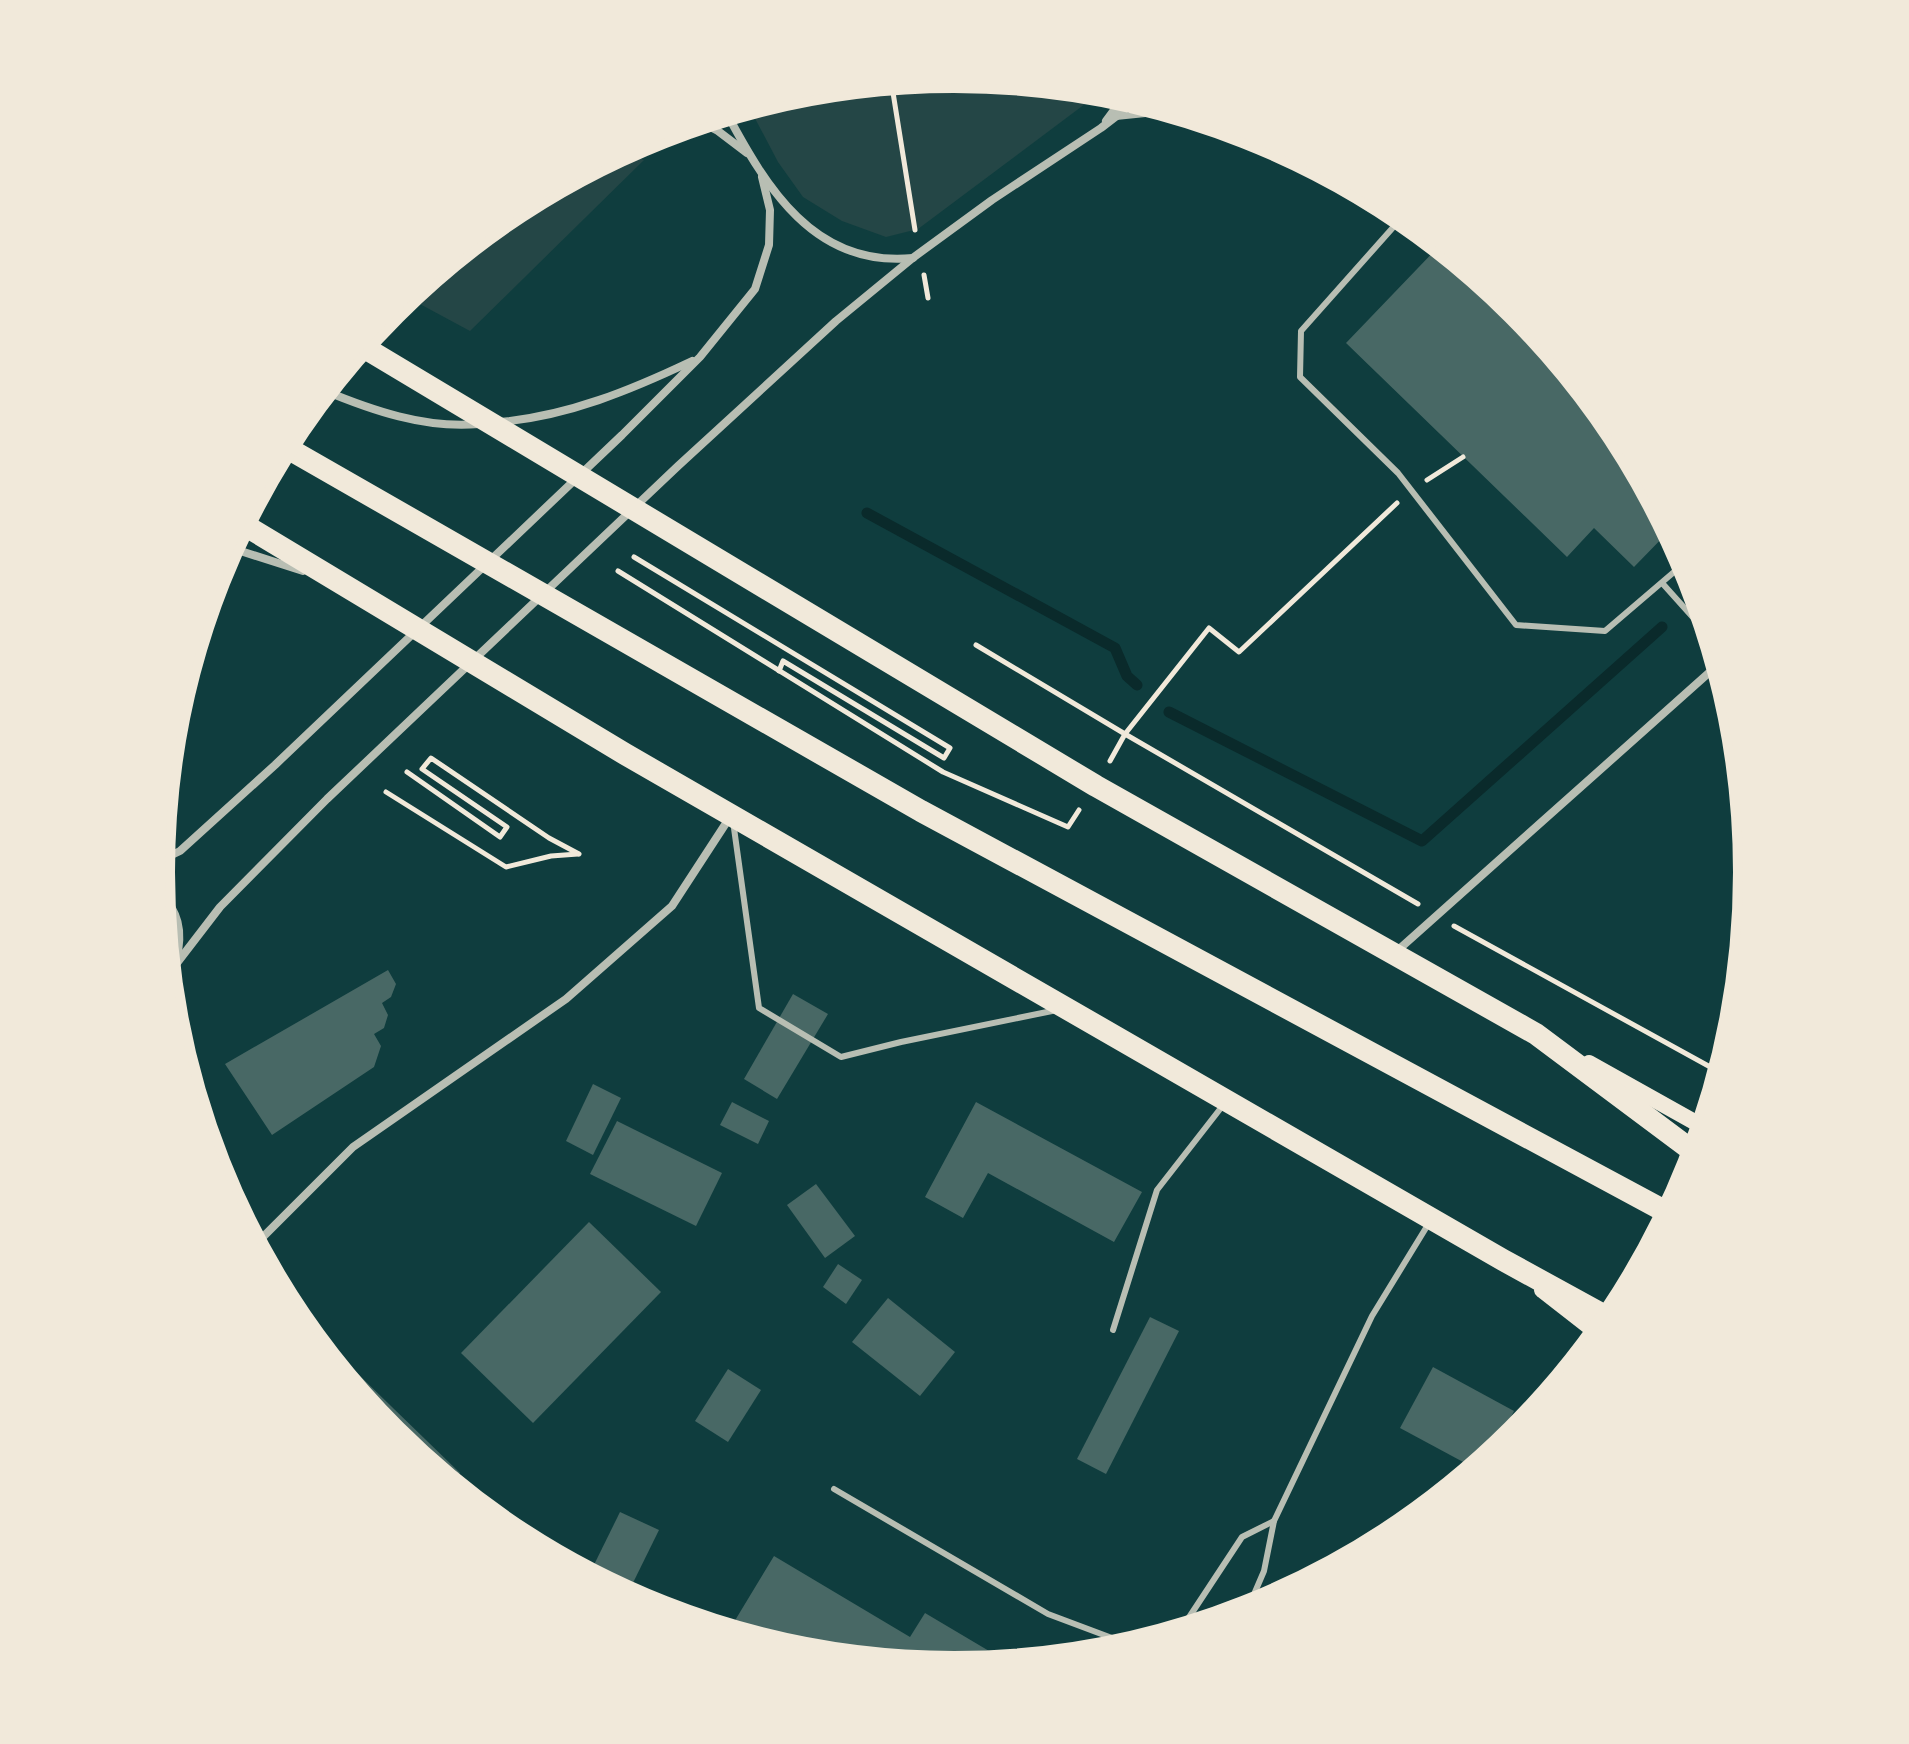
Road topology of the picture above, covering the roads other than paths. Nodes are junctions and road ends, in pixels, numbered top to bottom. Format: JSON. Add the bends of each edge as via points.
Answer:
{"nodes":[{"id":1,"x":1118,"y":106,"type":"edge"},
{"id":2,"x":1127,"y":108,"type":"edge"},
{"id":3,"x":1151,"y":113,"type":"edge"},
{"id":4,"x":1116,"y":117,"type":"junction"},
{"id":5,"x":731,"y":121,"type":"edge"},
{"id":6,"x":711,"y":127,"type":"edge"},
{"id":7,"x":1101,"y":128,"type":"junction"},
{"id":8,"x":748,"y":154,"type":"junction"},
{"id":9,"x":762,"y":177,"type":"junction"},
{"id":10,"x":1396,"y":224,"type":"edge"},
{"id":11,"x":916,"y":256,"type":"junction"},
{"id":12,"x":369,"y":351,"type":"edge"},
{"id":13,"x":700,"y":357,"type":"junction"},
{"id":14,"x":334,"y":394,"type":"edge"},
{"id":15,"x":293,"y":452,"type":"edge"},
{"id":16,"x":250,"y":528,"type":"edge"},
{"id":17,"x":240,"y":551,"type":"edge"},
{"id":18,"x":1678,"y":570,"type":"edge"},
{"id":19,"x":339,"y":582,"type":"junction"},
{"id":20,"x":1663,"y":584,"type":"junction"},
{"id":21,"x":1698,"y":623,"type":"edge"},
{"id":22,"x":1712,"y":670,"type":"edge"},
{"id":23,"x":732,"y":814,"type":"junction"},
{"id":24,"x":171,"y":855,"type":"edge"},
{"id":25,"x":171,"y":905,"type":"edge"},
{"id":26,"x":1393,"y":954,"type":"junction"},
{"id":27,"x":176,"y":962,"type":"edge"},
{"id":28,"x":176,"y":965,"type":"edge"},
{"id":29,"x":1068,"y":1008,"type":"junction"},
{"id":30,"x":1536,"y":1034,"type":"junction"},
{"id":31,"x":1227,"y":1100,"type":"junction"},
{"id":32,"x":1697,"y":1124,"type":"edge"},
{"id":33,"x":1688,"y":1148,"type":"edge"},
{"id":34,"x":1662,"y":1210,"type":"edge"},
{"id":35,"x":1432,"y":1219,"type":"junction"},
{"id":36,"x":262,"y":1238,"type":"edge"},
{"id":37,"x":1503,"y":1260,"type":"junction"},
{"id":38,"x":1602,"y":1314,"type":"edge"},
{"id":39,"x":1591,"y":1328,"type":"edge"},
{"id":40,"x":1113,"y":1330,"type":"dead end"},
{"id":41,"x":834,"y":1489,"type":"dead end"},
{"id":42,"x":1274,"y":1521,"type":"junction"},
{"id":43,"x":1253,"y":1597,"type":"edge"},
{"id":44,"x":1187,"y":1620,"type":"edge"},
{"id":45,"x":1115,"y":1639,"type":"edge"}],
"edges":[{"from":1,"to":7,"type":"street"},
{"from":2,"to":4,"type":"street"},
{"from":3,"to":4,"type":"lane"},
{"from":4,"to":7,"type":"street"},
{"from":5,"to":8,"type":"street"},
{"from":6,"to":8,"type":"street"},
{"from":7,"to":11,"type":"street"},
{"from":8,"to":9,"type":"street"},
{"from":9,"to":11,"type":"street","via":[[792,214],[818,235],[851,251],[890,260]]},
{"from":9,"to":13,"type":"street","via":[[770,210],[769,245],[755,289]]},
{"from":10,"to":20,"type":"lane","via":[[1301,331],[1300,377],[1398,473],[1516,625],[1605,631]]},
{"from":11,"to":28,"type":"street","via":[[836,321],[678,466],[327,799],[220,907]]},
{"from":12,"to":26,"type":"highway","via":[[1096,786]]},
{"from":13,"to":14,"type":"street","via":[[587,405],[524,420],[466,425],[402,418]]},
{"from":13,"to":24,"type":"street","via":[[275,765]]},
{"from":15,"to":34,"type":"highway","via":[[921,811]]},
{"from":16,"to":19,"type":"highway"},
{"from":17,"to":19,"type":"street"},
{"from":18,"to":20,"type":"lane"},
{"from":19,"to":23,"type":"highway"},
{"from":20,"to":21,"type":"lane"},
{"from":22,"to":26,"type":"street"},
{"from":23,"to":29,"type":"highway"},
{"from":23,"to":29,"type":"lane","via":[[759,1008],[841,1057]]},
{"from":23,"to":36,"type":"street","via":[[672,906],[566,999],[353,1147]]},
{"from":25,"to":27,"type":"street","via":[[181,938]]},
{"from":26,"to":30,"type":"highway"},
{"from":29,"to":31,"type":"highway"},
{"from":30,"to":32,"type":"main road"},
{"from":30,"to":33,"type":"highway"},
{"from":31,"to":35,"type":"highway"},
{"from":31,"to":40,"type":"lane","via":[[1157,1190]]},
{"from":35,"to":37,"type":"highway"},
{"from":35,"to":42,"type":"lane","via":[[1372,1316]]},
{"from":37,"to":38,"type":"highway"},
{"from":37,"to":39,"type":"main road"},
{"from":41,"to":45,"type":"lane","via":[[1048,1614]]},
{"from":42,"to":43,"type":"lane"},
{"from":42,"to":44,"type":"lane","via":[[1242,1537]]}]}
